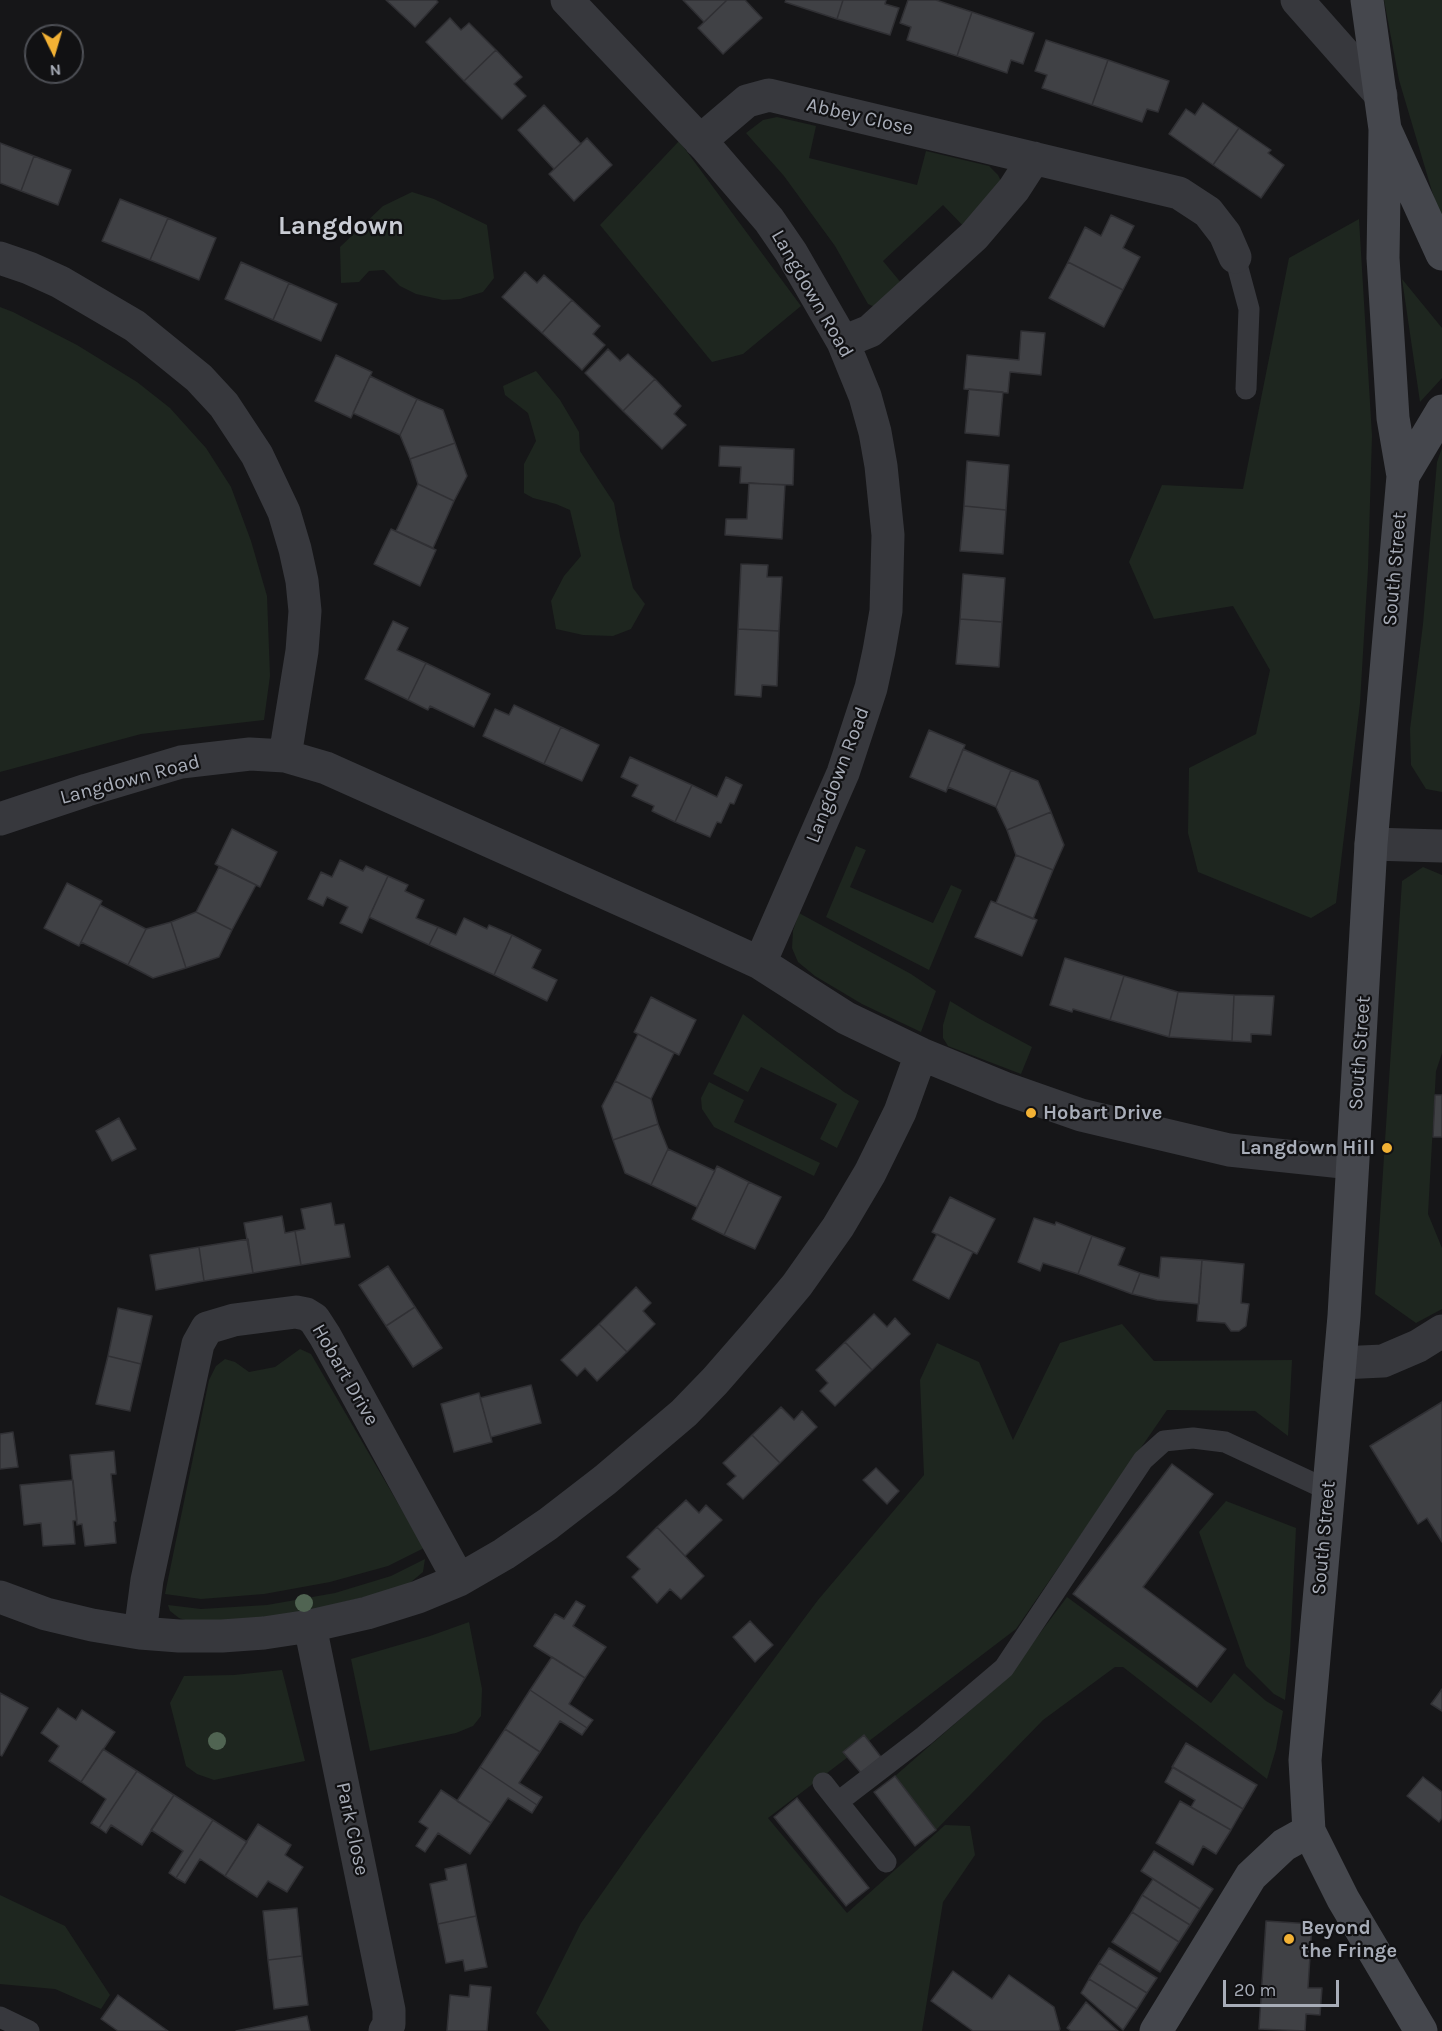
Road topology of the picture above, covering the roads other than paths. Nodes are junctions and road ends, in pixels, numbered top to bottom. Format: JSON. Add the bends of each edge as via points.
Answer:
{"nodes":[{"id":1,"x":567,"y":0,"type":"edge"},
{"id":2,"x":1298,"y":0,"type":"edge"},
{"id":3,"x":1366,"y":0,"type":"edge"},
{"id":4,"x":1380,"y":95,"type":"junction"},
{"id":5,"x":1386,"y":129,"type":"junction"},
{"id":6,"x":700,"y":141,"type":"junction"},
{"id":7,"x":1034,"y":158,"type":"junction"},
{"id":8,"x":1442,"y":254,"type":"edge"},
{"id":9,"x":1235,"y":257,"type":"joint"},
{"id":10,"x":0,"y":258,"type":"edge"},
{"id":11,"x":843,"y":342,"type":"junction"},
{"id":12,"x":1246,"y":389,"type":"dead end"},
{"id":13,"x":1442,"y":411,"type":"edge"},
{"id":14,"x":1403,"y":476,"type":"junction"},
{"id":15,"x":285,"y":756,"type":"junction"},
{"id":16,"x":0,"y":819,"type":"edge"},
{"id":17,"x":1371,"y":844,"type":"junction"},
{"id":18,"x":1442,"y":846,"type":"edge"},
{"id":19,"x":760,"y":963,"type":"junction"},
{"id":20,"x":921,"y":1054,"type":"junction"},
{"id":21,"x":1352,"y":1163,"type":"junction"},
{"id":22,"x":1442,"y":1331,"type":"edge"},
{"id":23,"x":1340,"y":1364,"type":"junction"},
{"id":24,"x":1328,"y":1490,"type":"junction"},
{"id":25,"x":459,"y":1580,"type":"junction"},
{"id":26,"x":0,"y":1597,"type":"edge"},
{"id":27,"x":310,"y":1626,"type":"junction"},
{"id":28,"x":140,"y":1632,"type":"junction"},
{"id":29,"x":823,"y":1783,"type":"dead end"},
{"id":30,"x":838,"y":1802,"type":"junction"},
{"id":31,"x":1309,"y":1831,"type":"junction"},
{"id":32,"x":886,"y":1862,"type":"dead end"},
{"id":33,"x":0,"y":2017,"type":"edge"},
{"id":34,"x":29,"y":2031,"type":"edge"},
{"id":35,"x":385,"y":2031,"type":"edge"},
{"id":36,"x":1156,"y":2031,"type":"edge"},
{"id":37,"x":1421,"y":2031,"type":"edge"}],
"edges":[{"from":1,"to":6,"type":"street","name":"Langdown Road"},
{"from":2,"to":4,"type":"street"},
{"from":3,"to":4,"type":"street"},
{"from":4,"to":5,"type":"street"},
{"from":5,"to":8,"type":"street"},
{"from":5,"to":14,"type":"street","name":"South Street","via":[[1383,258],[1393,418]]},
{"from":6,"to":7,"type":"street","name":"Abbey Close","via":[[747,100],[769,95]]},
{"from":6,"to":11,"type":"street","name":"Langdown Road","via":[[769,220]]},
{"from":7,"to":9,"type":"street","name":"Abbey Close","via":[[1179,193],[1208,212],[1225,234]]},
{"from":7,"to":11,"type":"street","via":[[1014,189],[974,236],[870,331]]},
{"from":9,"to":12,"type":"lane","via":[[1249,309]]},
{"from":10,"to":15,"type":"street","via":[[60,282],[135,326],[199,378],[224,405],[257,455],[285,512],[302,581],[302,651]]},
{"from":11,"to":19,"type":"street","name":"Langdown Road","via":[[866,396],[881,466],[888,535],[886,611],[871,688],[843,773]]},
{"from":13,"to":14,"type":"street"},
{"from":14,"to":17,"type":"street","name":"South Street"},
{"from":15,"to":16,"type":"street","name":"Langdown Road","via":[[250,754],[181,762]]},
{"from":15,"to":19,"type":"street","name":"Langdown Road","via":[[363,784]]},
{"from":17,"to":18,"type":"street"},
{"from":17,"to":21,"type":"street","name":"South Street"},
{"from":19,"to":20,"type":"street","name":"Langdown Road","via":[[846,1018]]},
{"from":20,"to":21,"type":"street","name":"Langdown Road","via":[[1081,1115],[1229,1150]]},
{"from":20,"to":25,"type":"street","via":[[882,1150],[838,1227],[797,1285],[746,1346],[684,1413],[605,1480],[548,1524]]},
{"from":21,"to":23,"type":"street","name":"South Street"},
{"from":22,"to":23,"type":"street","via":[[1383,1361]]},
{"from":23,"to":24,"type":"street","name":"South Street"},
{"from":24,"to":30,"type":"lane","via":[[1225,1442],[1193,1438],[1164,1441],[1143,1460],[1004,1668]]},
{"from":24,"to":31,"type":"street","name":"South Street","via":[[1305,1760]]},
{"from":25,"to":27,"type":"street","via":[[367,1613]]},
{"from":25,"to":28,"type":"street","name":"Hobart Drive","via":[[314,1320],[296,1312],[234,1320],[207,1328],[198,1344],[147,1580]]},
{"from":26,"to":28,"type":"street","via":[[46,1614]]},
{"from":27,"to":28,"type":"street","via":[[222,1636]]},
{"from":27,"to":35,"type":"street","name":"Park Close","via":[[389,2010]]},
{"from":29,"to":30,"type":"lane"},
{"from":30,"to":32,"type":"lane"},
{"from":31,"to":36,"type":"street","via":[[1284,1845],[1251,1876]]},
{"from":31,"to":37,"type":"street","via":[[1342,1899]]},
{"from":33,"to":34,"type":"lane"}]}
